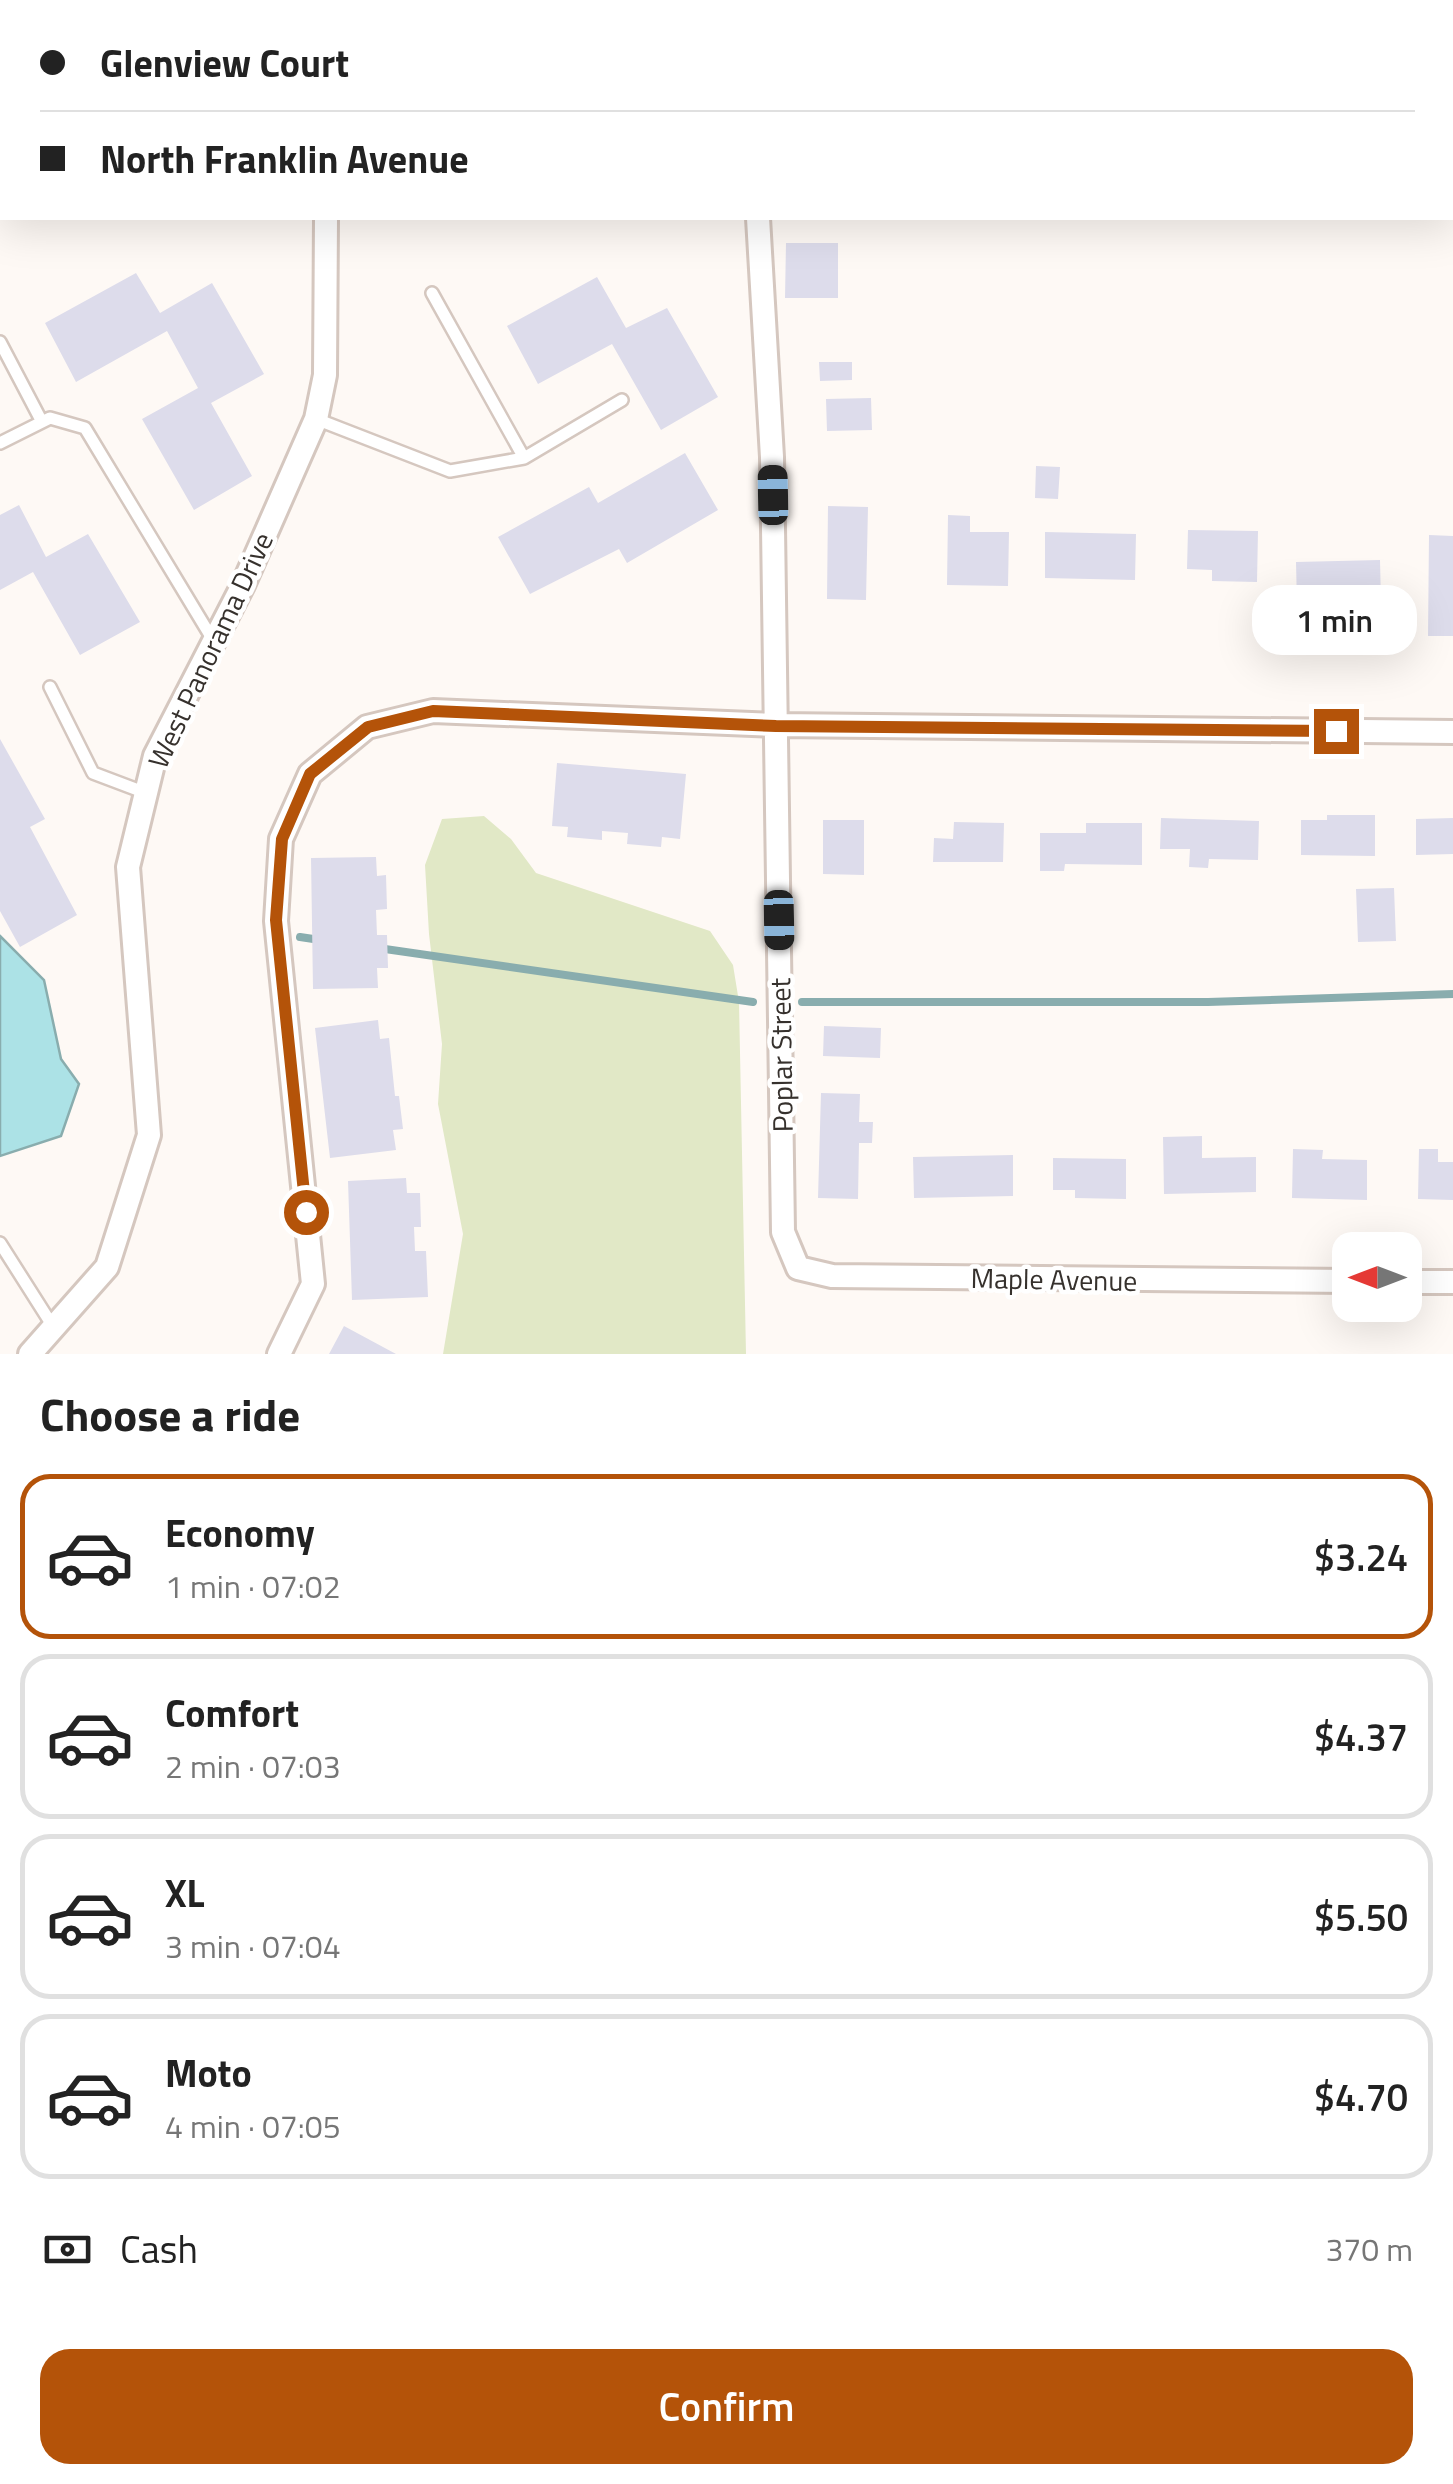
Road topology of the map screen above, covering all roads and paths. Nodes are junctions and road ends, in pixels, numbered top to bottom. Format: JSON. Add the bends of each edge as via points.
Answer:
{"nodes":[{"id":1,"x":326,"y":220,"type":"edge"},
{"id":2,"x":758,"y":220,"type":"edge"},
{"id":3,"x":432,"y":294,"type":"dead end"},
{"id":4,"x":0,"y":342,"type":"edge"},
{"id":5,"x":622,"y":400,"type":"dead end"},
{"id":6,"x":316,"y":420,"type":"junction"},
{"id":7,"x":42,"y":422,"type":"junction"},
{"id":8,"x":0,"y":444,"type":"edge"},
{"id":9,"x":524,"y":458,"type":"junction"},
{"id":10,"x":212,"y":640,"type":"junction"},
{"id":11,"x":50,"y":687,"type":"dead end"},
{"id":12,"x":776,"y":726,"type":"junction"},
{"id":13,"x":1453,"y":732,"type":"edge"},
{"id":14,"x":146,"y":793,"type":"junction"},
{"id":15,"x":784,"y":1232,"type":"joint"},
{"id":16,"x":0,"y":1243,"type":"edge"},
{"id":17,"x":1332,"y":1281,"type":"edge"},
{"id":18,"x":1422,"y":1282,"type":"edge"},
{"id":19,"x":1453,"y":1282,"type":"edge"},
{"id":20,"x":54,"y":1328,"type":"junction"},
{"id":21,"x":30,"y":1354,"type":"edge"},
{"id":22,"x":280,"y":1354,"type":"edge"}],
"edges":[{"from":1,"to":6,"type":"street","name":"West Panorama Drive","via":[[325,374]]},
{"from":2,"to":12,"type":"street","name":"Poplar Street","via":[[772,457]]},
{"from":3,"to":9,"type":"lane"},
{"from":4,"to":7,"type":"lane"},
{"from":5,"to":9,"type":"lane"},
{"from":6,"to":9,"type":"lane","via":[[450,471]]},
{"from":6,"to":10,"type":"street","name":"West Panorama Drive"},
{"from":7,"to":8,"type":"lane"},
{"from":7,"to":10,"type":"lane","via":[[50,418],[85,428]]},
{"from":10,"to":14,"type":"street","name":"West Panorama Drive","via":[[155,756]]},
{"from":11,"to":14,"type":"lane","via":[[93,774]]},
{"from":12,"to":13,"type":"street"},
{"from":12,"to":15,"type":"street","name":"Poplar Street"},
{"from":12,"to":22,"type":"street","via":[[433,711],[368,727],[310,774],[282,839],[276,920],[313,1284]]},
{"from":14,"to":20,"type":"street","name":"West Panorama Drive","via":[[128,867],[149,1135],[107,1267]]},
{"from":15,"to":17,"type":"street","name":"Maple Avenue","via":[[798,1268],[832,1276]]},
{"from":16,"to":20,"type":"lane"},
{"from":18,"to":19,"type":"street"},
{"from":20,"to":21,"type":"street","name":"West Panorama Drive"}]}
